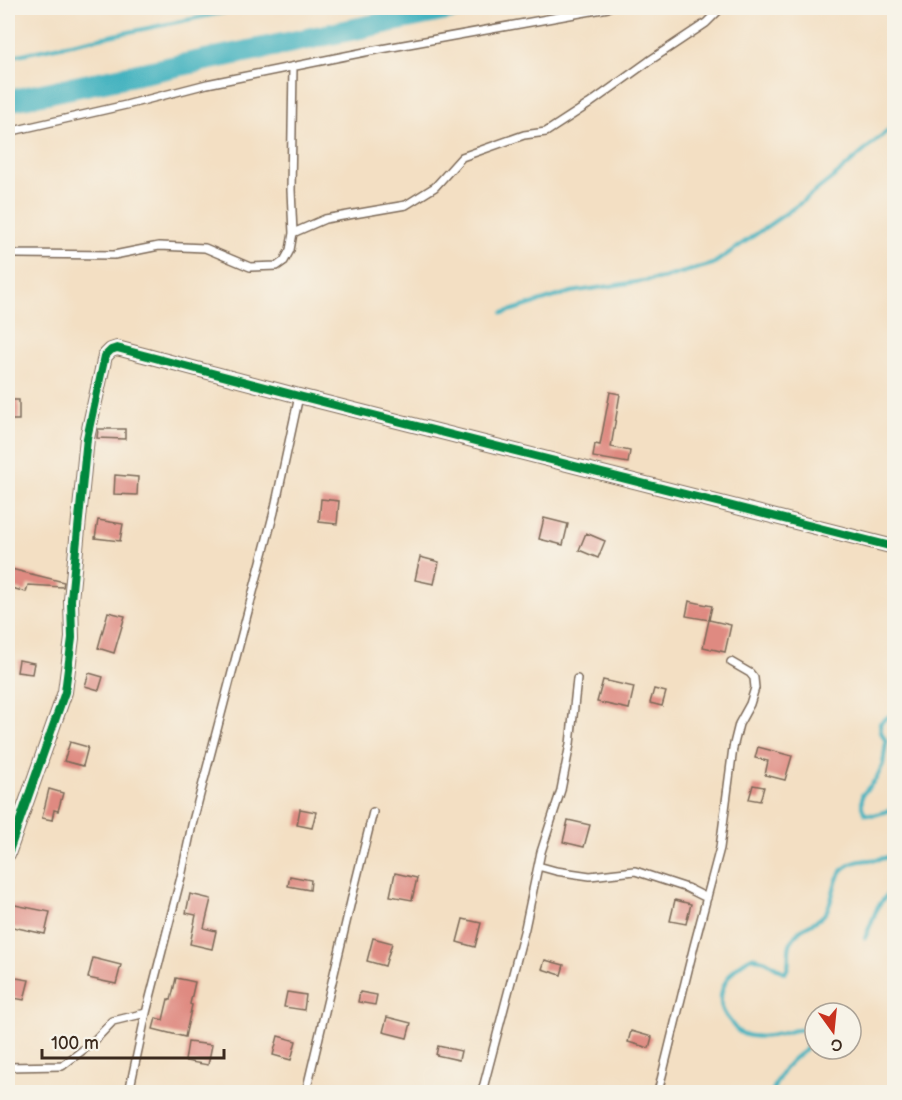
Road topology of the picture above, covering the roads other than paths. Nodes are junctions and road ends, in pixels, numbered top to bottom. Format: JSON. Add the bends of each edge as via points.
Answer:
{"nodes":[{"id":1,"x":608,"y":8,"type":"edge"},
{"id":2,"x":721,"y":8,"type":"edge"},
{"id":3,"x":293,"y":67,"type":"junction"},
{"id":4,"x":8,"y":132,"type":"edge"},
{"id":5,"x":293,"y":233,"type":"junction"},
{"id":6,"x":8,"y":253,"type":"edge"},
{"id":7,"x":299,"y":396,"type":"junction"},
{"id":8,"x":894,"y":547,"type":"edge"},
{"id":9,"x":731,"y":662,"type":"dead end"},
{"id":10,"x":577,"y":679,"type":"dead end"},
{"id":11,"x":373,"y":812,"type":"dead end"},
{"id":12,"x":8,"y":854,"type":"edge"},
{"id":13,"x":538,"y":866,"type":"junction"},
{"id":14,"x":708,"y":898,"type":"junction"},
{"id":15,"x":146,"y":1013,"type":"junction"},
{"id":16,"x":8,"y":1067,"type":"edge"},
{"id":17,"x":129,"y":1092,"type":"edge"},
{"id":18,"x":306,"y":1092,"type":"edge"},
{"id":19,"x":482,"y":1092,"type":"edge"},
{"id":20,"x":658,"y":1092,"type":"edge"}],
"edges":[{"from":1,"to":3,"type":"lane"},
{"from":2,"to":5,"type":"lane","via":[[706,23],[546,132],[524,135],[462,157],[435,187],[406,205],[325,219]]},
{"from":3,"to":4,"type":"lane"},
{"from":3,"to":5,"type":"lane"},
{"from":5,"to":6,"type":"lane","via":[[290,250],[277,266],[250,267],[205,248],[159,246],[114,255]]},
{"from":7,"to":8,"type":"street"},
{"from":7,"to":12,"type":"street","via":[[117,348],[105,356],[87,438],[71,600],[72,638],[64,692]]},
{"from":7,"to":15,"type":"lane","via":[[274,512]]},
{"from":9,"to":14,"type":"lane","via":[[750,673],[755,688],[733,748],[720,848]]},
{"from":10,"to":13,"type":"lane","via":[[561,790]]},
{"from":11,"to":18,"type":"lane"},
{"from":13,"to":14,"type":"lane","via":[[590,876],[635,871]]},
{"from":13,"to":19,"type":"lane"},
{"from":14,"to":20,"type":"lane"},
{"from":15,"to":16,"type":"lane","via":[[113,1021],[62,1066]]},
{"from":15,"to":17,"type":"lane"}]}
